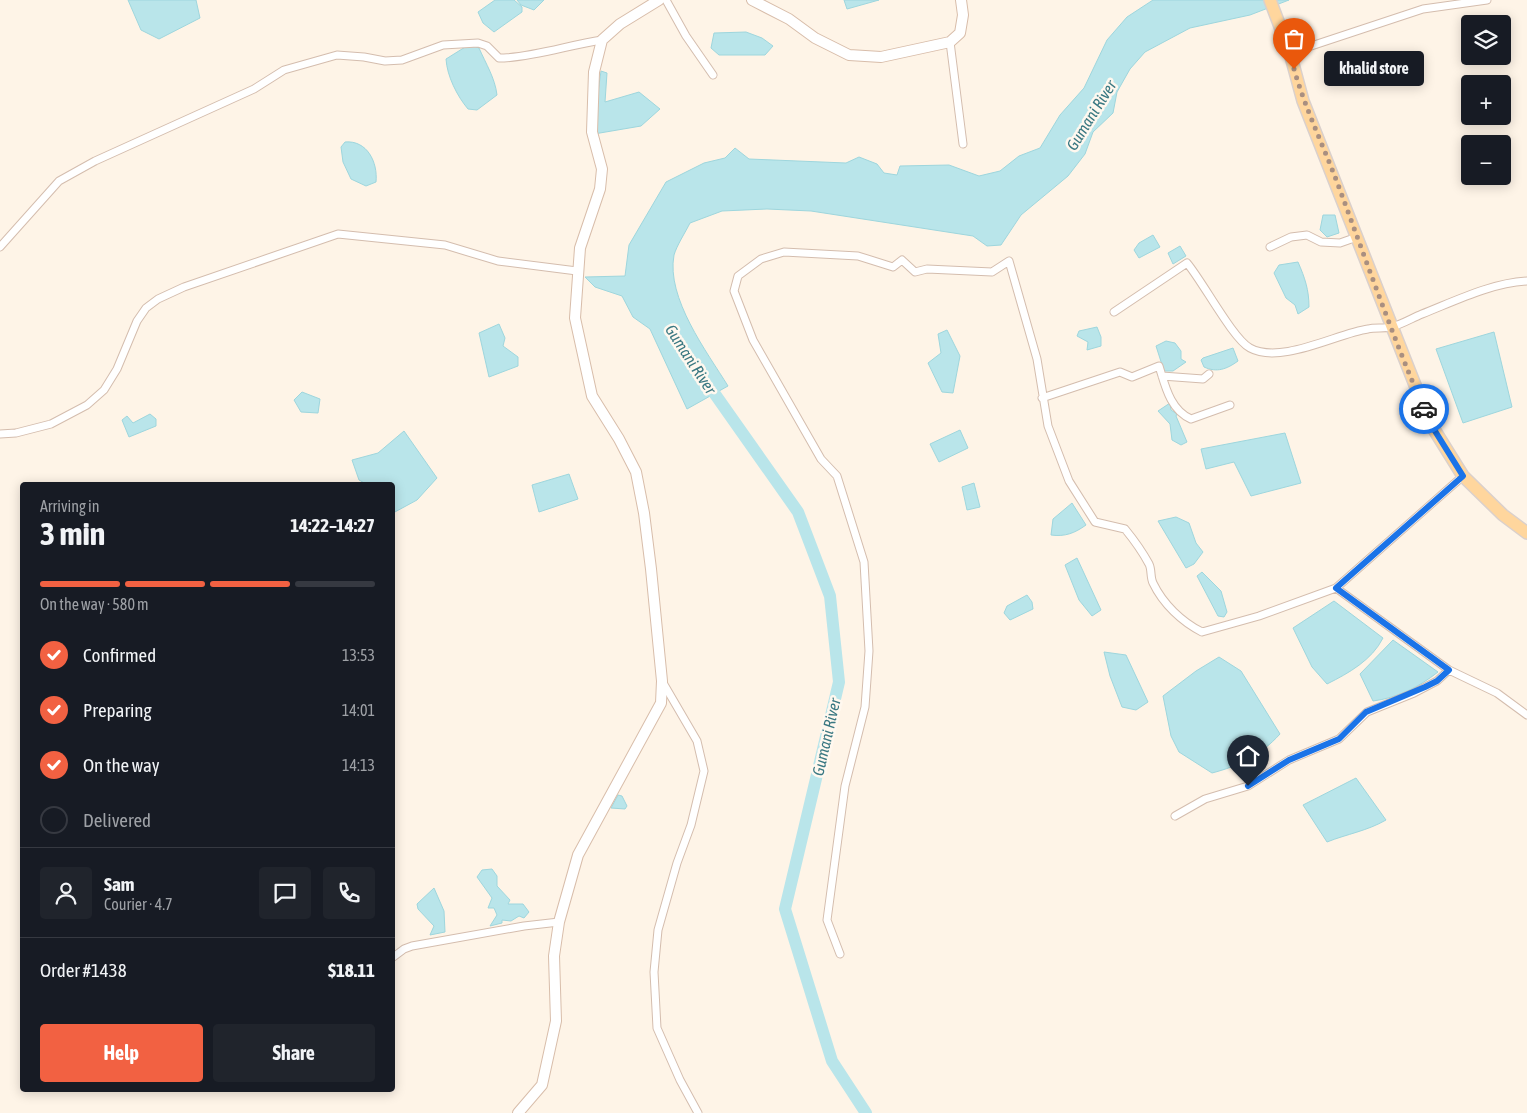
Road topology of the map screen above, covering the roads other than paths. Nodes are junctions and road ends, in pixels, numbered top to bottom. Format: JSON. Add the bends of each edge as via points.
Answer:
{"nodes":[{"id":1,"x":659,"y":0,"type":"edge"},
{"id":2,"x":666,"y":0,"type":"edge"},
{"id":3,"x":752,"y":0,"type":"edge"},
{"id":4,"x":961,"y":0,"type":"edge"},
{"id":5,"x":1270,"y":0,"type":"edge"},
{"id":6,"x":1487,"y":0,"type":"edge"},
{"id":7,"x":602,"y":40,"type":"junction"},
{"id":8,"x":950,"y":42,"type":"junction"},
{"id":9,"x":1290,"y":53,"type":"junction"},
{"id":10,"x":713,"y":75,"type":"dead end"},
{"id":11,"x":962,"y":144,"type":"dead end"},
{"id":12,"x":1356,"y":237,"type":"junction"},
{"id":13,"x":0,"y":247,"type":"edge"},
{"id":14,"x":1270,"y":247,"type":"dead end"},
{"id":15,"x":577,"y":271,"type":"junction"},
{"id":16,"x":1527,"y":281,"type":"edge"},
{"id":17,"x":1114,"y":312,"type":"dead end"},
{"id":18,"x":1390,"y":328,"type":"junction"},
{"id":19,"x":1209,"y":374,"type":"dead end"},
{"id":20,"x":1162,"y":376,"type":"junction"},
{"id":21,"x":1042,"y":398,"type":"junction"},
{"id":22,"x":1230,"y":405,"type":"dead end"},
{"id":23,"x":0,"y":434,"type":"edge"},
{"id":24,"x":1463,"y":476,"type":"junction"},
{"id":25,"x":1527,"y":533,"type":"edge"},
{"id":26,"x":1336,"y":588,"type":"junction"},
{"id":27,"x":1449,"y":670,"type":"junction"},
{"id":28,"x":662,"y":681,"type":"junction"},
{"id":29,"x":1527,"y":715,"type":"edge"},
{"id":30,"x":1176,"y":816,"type":"dead end"},
{"id":31,"x":559,"y":922,"type":"junction"},
{"id":32,"x":840,"y":954,"type":"dead end"},
{"id":33,"x":395,"y":956,"type":"edge"},
{"id":34,"x":518,"y":1113,"type":"edge"},
{"id":35,"x":698,"y":1113,"type":"edge"}],
"edges":[{"from":1,"to":7,"type":"street","via":[[620,24]]},
{"from":2,"to":10,"type":"street"},
{"from":3,"to":8,"type":"street","via":[[849,55],[881,57]]},
{"from":4,"to":8,"type":"street","via":[[960,33]]},
{"from":5,"to":9,"type":"main road"},
{"from":6,"to":9,"type":"street","via":[[1423,9]]},
{"from":7,"to":13,"type":"street","via":[[551,52],[504,58],[499,58],[487,46],[451,44],[402,60],[385,62],[337,55],[284,70],[254,89],[95,161],[59,181]]},
{"from":7,"to":15,"type":"street","via":[[594,72],[592,132],[602,169],[600,189],[580,248]]},
{"from":8,"to":11,"type":"street"},
{"from":9,"to":12,"type":"main road","via":[[1303,101]]},
{"from":12,"to":14,"type":"street","via":[[1340,243],[1321,242],[1308,235],[1291,237]]},
{"from":12,"to":18,"type":"main road"},
{"from":15,"to":23,"type":"street","via":[[498,261],[445,245],[338,234],[158,299],[146,308],[138,321],[104,390],[87,405],[51,424]]},
{"from":15,"to":28,"type":"street","via":[[575,318],[592,396],[619,439],[638,480]]},
{"from":16,"to":18,"type":"street","via":[[1513,282],[1459,299]]},
{"from":17,"to":18,"type":"street","via":[[1188,263],[1234,330],[1249,348],[1260,352],[1304,348],[1367,329]]},
{"from":18,"to":24,"type":"main road","via":[[1430,423]]},
{"from":19,"to":20,"type":"street","via":[[1202,379]]},
{"from":20,"to":21,"type":"street","via":[[1158,366],[1132,377],[1120,372]]},
{"from":20,"to":22,"type":"street","via":[[1181,415],[1191,419]]},
{"from":21,"to":26,"type":"street","via":[[1048,426],[1069,481],[1095,522],[1125,528],[1150,567],[1152,582],[1186,624],[1202,632],[1219,628]]},
{"from":21,"to":32,"type":"street","via":[[1037,358],[1009,261],[992,272],[927,269],[915,272],[902,260],[893,268],[858,256],[784,252],[761,258],[738,276],[734,291],[753,340],[821,459],[837,476],[864,562],[868,651],[865,706],[845,786],[828,920]]},
{"from":24,"to":25,"type":"main road"},
{"from":24,"to":26,"type":"street"},
{"from":26,"to":27,"type":"street"},
{"from":27,"to":29,"type":"street","via":[[1497,693]]},
{"from":27,"to":30,"type":"street","via":[[1437,681],[1366,712],[1339,739],[1289,760],[1248,786],[1205,799]]},
{"from":28,"to":31,"type":"street","via":[[661,703],[578,855]]},
{"from":28,"to":35,"type":"street","via":[[697,741],[704,771],[691,825],[658,930],[654,972],[657,1028]]},
{"from":31,"to":33,"type":"street","via":[[412,946]]},
{"from":31,"to":34,"type":"street","via":[[554,956],[556,1021],[542,1085]]}]}
